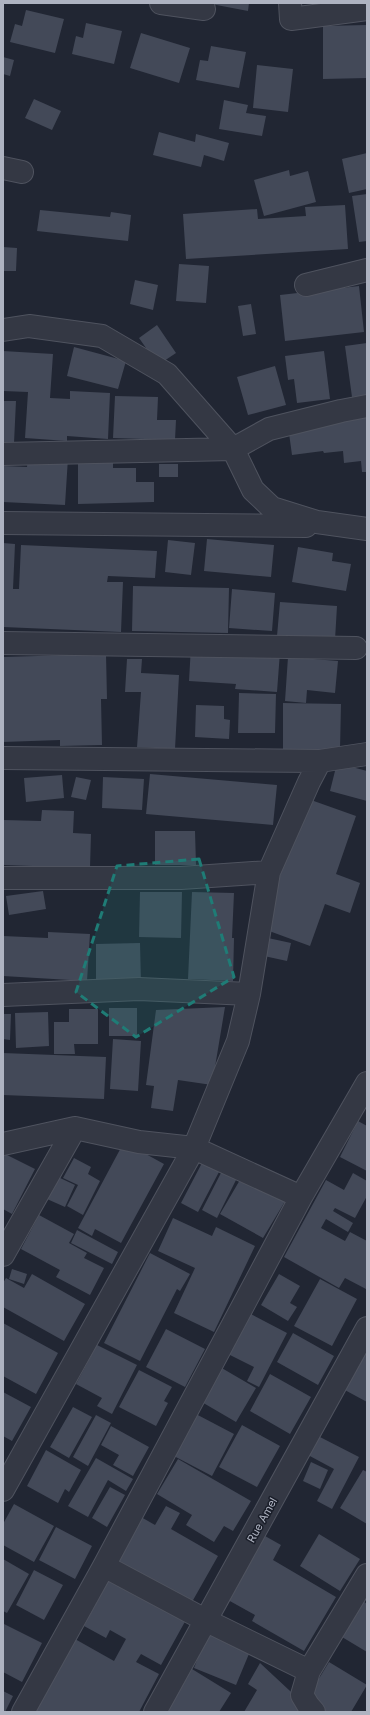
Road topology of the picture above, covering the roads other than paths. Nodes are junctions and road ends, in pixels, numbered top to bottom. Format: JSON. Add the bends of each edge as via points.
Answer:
{"nodes":[{"id":1,"x":161,"y":3,"type":"edge"},
{"id":2,"x":290,"y":3,"type":"edge"},
{"id":3,"x":204,"y":9,"type":"dead end"},
{"id":4,"x":367,"y":9,"type":"edge"},
{"id":5,"x":367,"y":270,"type":"edge"},
{"id":6,"x":306,"y":285,"type":"dead end"},
{"id":7,"x":3,"y":330,"type":"edge"},
{"id":8,"x":367,"y":406,"type":"edge"},
{"id":9,"x":233,"y":448,"type":"junction"},
{"id":10,"x":3,"y":454,"type":"edge"},
{"id":11,"x":3,"y":523,"type":"edge"},
{"id":12,"x":358,"y":528,"type":"edge"},
{"id":13,"x":3,"y":643,"type":"edge"},
{"id":14,"x":356,"y":648,"type":"dead end"},
{"id":15,"x":367,"y":754,"type":"edge"},
{"id":16,"x":3,"y":758,"type":"edge"},
{"id":17,"x":320,"y":761,"type":"junction"},
{"id":18,"x":269,"y":872,"type":"junction"},
{"id":19,"x":3,"y":878,"type":"edge"},
{"id":20,"x":249,"y":994,"type":"junction"},
{"id":21,"x":3,"y":995,"type":"edge"},
{"id":22,"x":367,"y":1083,"type":"edge"},
{"id":23,"x":75,"y":1128,"type":"junction"},
{"id":24,"x":3,"y":1144,"type":"edge"},
{"id":25,"x":194,"y":1148,"type":"junction"},
{"id":26,"x":302,"y":1196,"type":"junction"},
{"id":27,"x":3,"y":1255,"type":"edge"},
{"id":28,"x":367,"y":1328,"type":"edge"},
{"id":29,"x":3,"y":1490,"type":"edge"},
{"id":30,"x":104,"y":1566,"type":"junction"},
{"id":31,"x":367,"y":1575,"type":"edge"},
{"id":32,"x":207,"y":1621,"type":"junction"},
{"id":33,"x":308,"y":1671,"type":"junction"},
{"id":34,"x":23,"y":1712,"type":"edge"},
{"id":35,"x":156,"y":1712,"type":"edge"},
{"id":36,"x":314,"y":1712,"type":"edge"}],
"edges":[{"from":1,"to":3,"type":"street"},
{"from":2,"to":4,"type":"street","via":[[291,19]]},
{"from":5,"to":6,"type":"street"},
{"from":7,"to":9,"type":"street","via":[[29,326],[102,336],[166,374]]},
{"from":8,"to":9,"type":"street","via":[[269,429]]},
{"from":9,"to":10,"type":"street"},
{"from":9,"to":12,"type":"street","via":[[253,490],[272,508],[317,522]]},
{"from":11,"to":12,"type":"street"},
{"from":13,"to":14,"type":"street"},
{"from":15,"to":17,"type":"street"},
{"from":16,"to":17,"type":"street"},
{"from":17,"to":18,"type":"street"},
{"from":18,"to":19,"type":"street","via":[[181,878]]},
{"from":18,"to":20,"type":"street"},
{"from":20,"to":21,"type":"street","via":[[140,989]]},
{"from":20,"to":25,"type":"street","via":[[238,1041]]},
{"from":22,"to":26,"type":"street"},
{"from":23,"to":24,"type":"street"},
{"from":23,"to":25,"type":"street","via":[[139,1142]]},
{"from":23,"to":27,"type":"street"},
{"from":25,"to":26,"type":"street"},
{"from":25,"to":29,"type":"street"},
{"from":26,"to":30,"type":"street"},
{"from":28,"to":32,"type":"street","name":"Rue Amel"},
{"from":30,"to":32,"type":"street"},
{"from":30,"to":34,"type":"street"},
{"from":31,"to":33,"type":"street"},
{"from":32,"to":33,"type":"street"},
{"from":32,"to":35,"type":"street","name":"Rue Amel"},
{"from":33,"to":36,"type":"street","via":[[302,1695]]}]}
